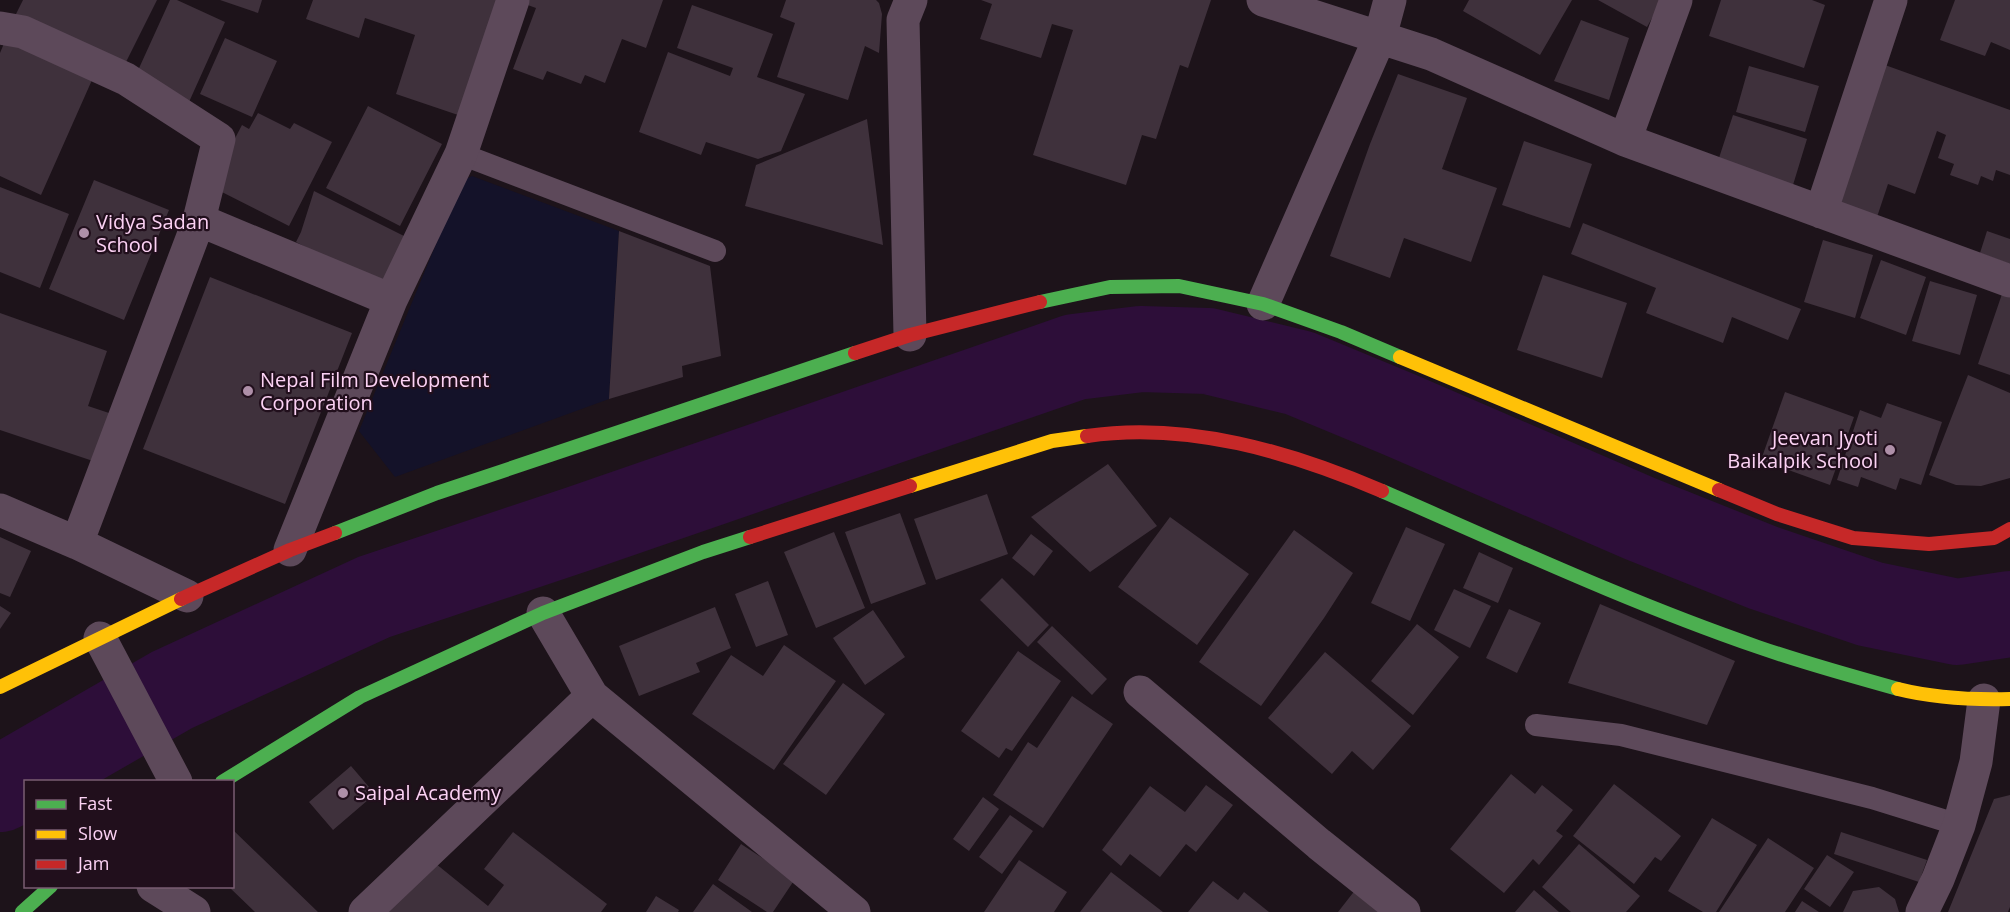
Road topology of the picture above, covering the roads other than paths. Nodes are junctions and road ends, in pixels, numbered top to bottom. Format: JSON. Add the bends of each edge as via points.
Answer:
{"nodes":[{"id":1,"x":513,"y":0,"type":"edge"},
{"id":2,"x":911,"y":0,"type":"edge"},
{"id":3,"x":1263,"y":0,"type":"edge"},
{"id":4,"x":1390,"y":0,"type":"edge"},
{"id":5,"x":1676,"y":0,"type":"edge"},
{"id":6,"x":1891,"y":0,"type":"edge"},
{"id":7,"x":0,"y":28,"type":"edge"},
{"id":8,"x":1380,"y":37,"type":"junction"},
{"id":9,"x":1625,"y":140,"type":"junction"},
{"id":10,"x":461,"y":154,"type":"junction"},
{"id":11,"x":1821,"y":212,"type":"junction"},
{"id":12,"x":199,"y":220,"type":"junction"},
{"id":13,"x":715,"y":251,"type":"dead end"},
{"id":14,"x":2010,"y":281,"type":"edge"},
{"id":15,"x":391,"y":300,"type":"junction"},
{"id":16,"x":1263,"y":304,"type":"junction"},
{"id":17,"x":910,"y":335,"type":"junction"},
{"id":18,"x":0,"y":510,"type":"edge"},
{"id":19,"x":2010,"y":529,"type":"edge"},
{"id":20,"x":77,"y":543,"type":"junction"},
{"id":21,"x":290,"y":550,"type":"junction"},
{"id":22,"x":187,"y":596,"type":"junction"},
{"id":23,"x":543,"y":613,"type":"junction"},
{"id":24,"x":100,"y":638,"type":"junction"},
{"id":25,"x":0,"y":687,"type":"edge"},
{"id":26,"x":1140,"y":692,"type":"dead end"},
{"id":27,"x":592,"y":696,"type":"junction"},
{"id":28,"x":1997,"y":700,"type":"edge"},
{"id":29,"x":1536,"y":725,"type":"dead end"},
{"id":30,"x":175,"y":780,"type":"edge"},
{"id":31,"x":225,"y":780,"type":"edge"},
{"id":32,"x":1959,"y":825,"type":"junction"},
{"id":33,"x":49,"y":888,"type":"edge"},
{"id":34,"x":156,"y":888,"type":"edge"},
{"id":35,"x":22,"y":912,"type":"edge"},
{"id":36,"x":194,"y":912,"type":"edge"},
{"id":37,"x":365,"y":912,"type":"edge"},
{"id":38,"x":854,"y":912,"type":"edge"},
{"id":39,"x":1404,"y":912,"type":"edge"},
{"id":40,"x":1922,"y":912,"type":"edge"}],
"edges":[{"from":1,"to":10,"type":"street"},
{"from":2,"to":17,"type":"street","via":[[903,20]]},
{"from":3,"to":8,"type":"street"},
{"from":4,"to":8,"type":"street"},
{"from":5,"to":9,"type":"street"},
{"from":6,"to":11,"type":"street"},
{"from":7,"to":12,"type":"street","via":[[23,32],[126,79],[219,139]]},
{"from":8,"to":9,"type":"street","via":[[1431,54]]},
{"from":8,"to":16,"type":"street"},
{"from":9,"to":11,"type":"street"},
{"from":10,"to":13,"type":"lane"},
{"from":10,"to":15,"type":"street"},
{"from":11,"to":14,"type":"street"},
{"from":12,"to":15,"type":"street"},
{"from":12,"to":20,"type":"street"},
{"from":15,"to":21,"type":"street"},
{"from":16,"to":17,"type":"street","via":[[1179,286],[1110,287]]},
{"from":16,"to":19,"type":"street","via":[[1341,332],[1777,514],[1842,535],[1929,544],[1995,538]]},
{"from":17,"to":21,"type":"street","via":[[437,493]]},
{"from":18,"to":20,"type":"street"},
{"from":20,"to":22,"type":"street"},
{"from":21,"to":22,"type":"street"},
{"from":22,"to":24,"type":"street"},
{"from":23,"to":27,"type":"street"},
{"from":23,"to":28,"type":"street","via":[[703,552],[1052,441],[1118,431],[1194,435],[1265,450],[1351,478],[1641,603],[1757,647],[1918,694]]},
{"from":23,"to":31,"type":"street","via":[[360,697]]},
{"from":24,"to":25,"type":"street"},
{"from":24,"to":30,"type":"street"},
{"from":26,"to":39,"type":"street"},
{"from":27,"to":37,"type":"street"},
{"from":27,"to":38,"type":"street"},
{"from":28,"to":32,"type":"street"},
{"from":29,"to":32,"type":"lane","via":[[1621,735],[1872,798]]},
{"from":32,"to":40,"type":"street"},
{"from":33,"to":35,"type":"street"},
{"from":34,"to":36,"type":"street"}]}
